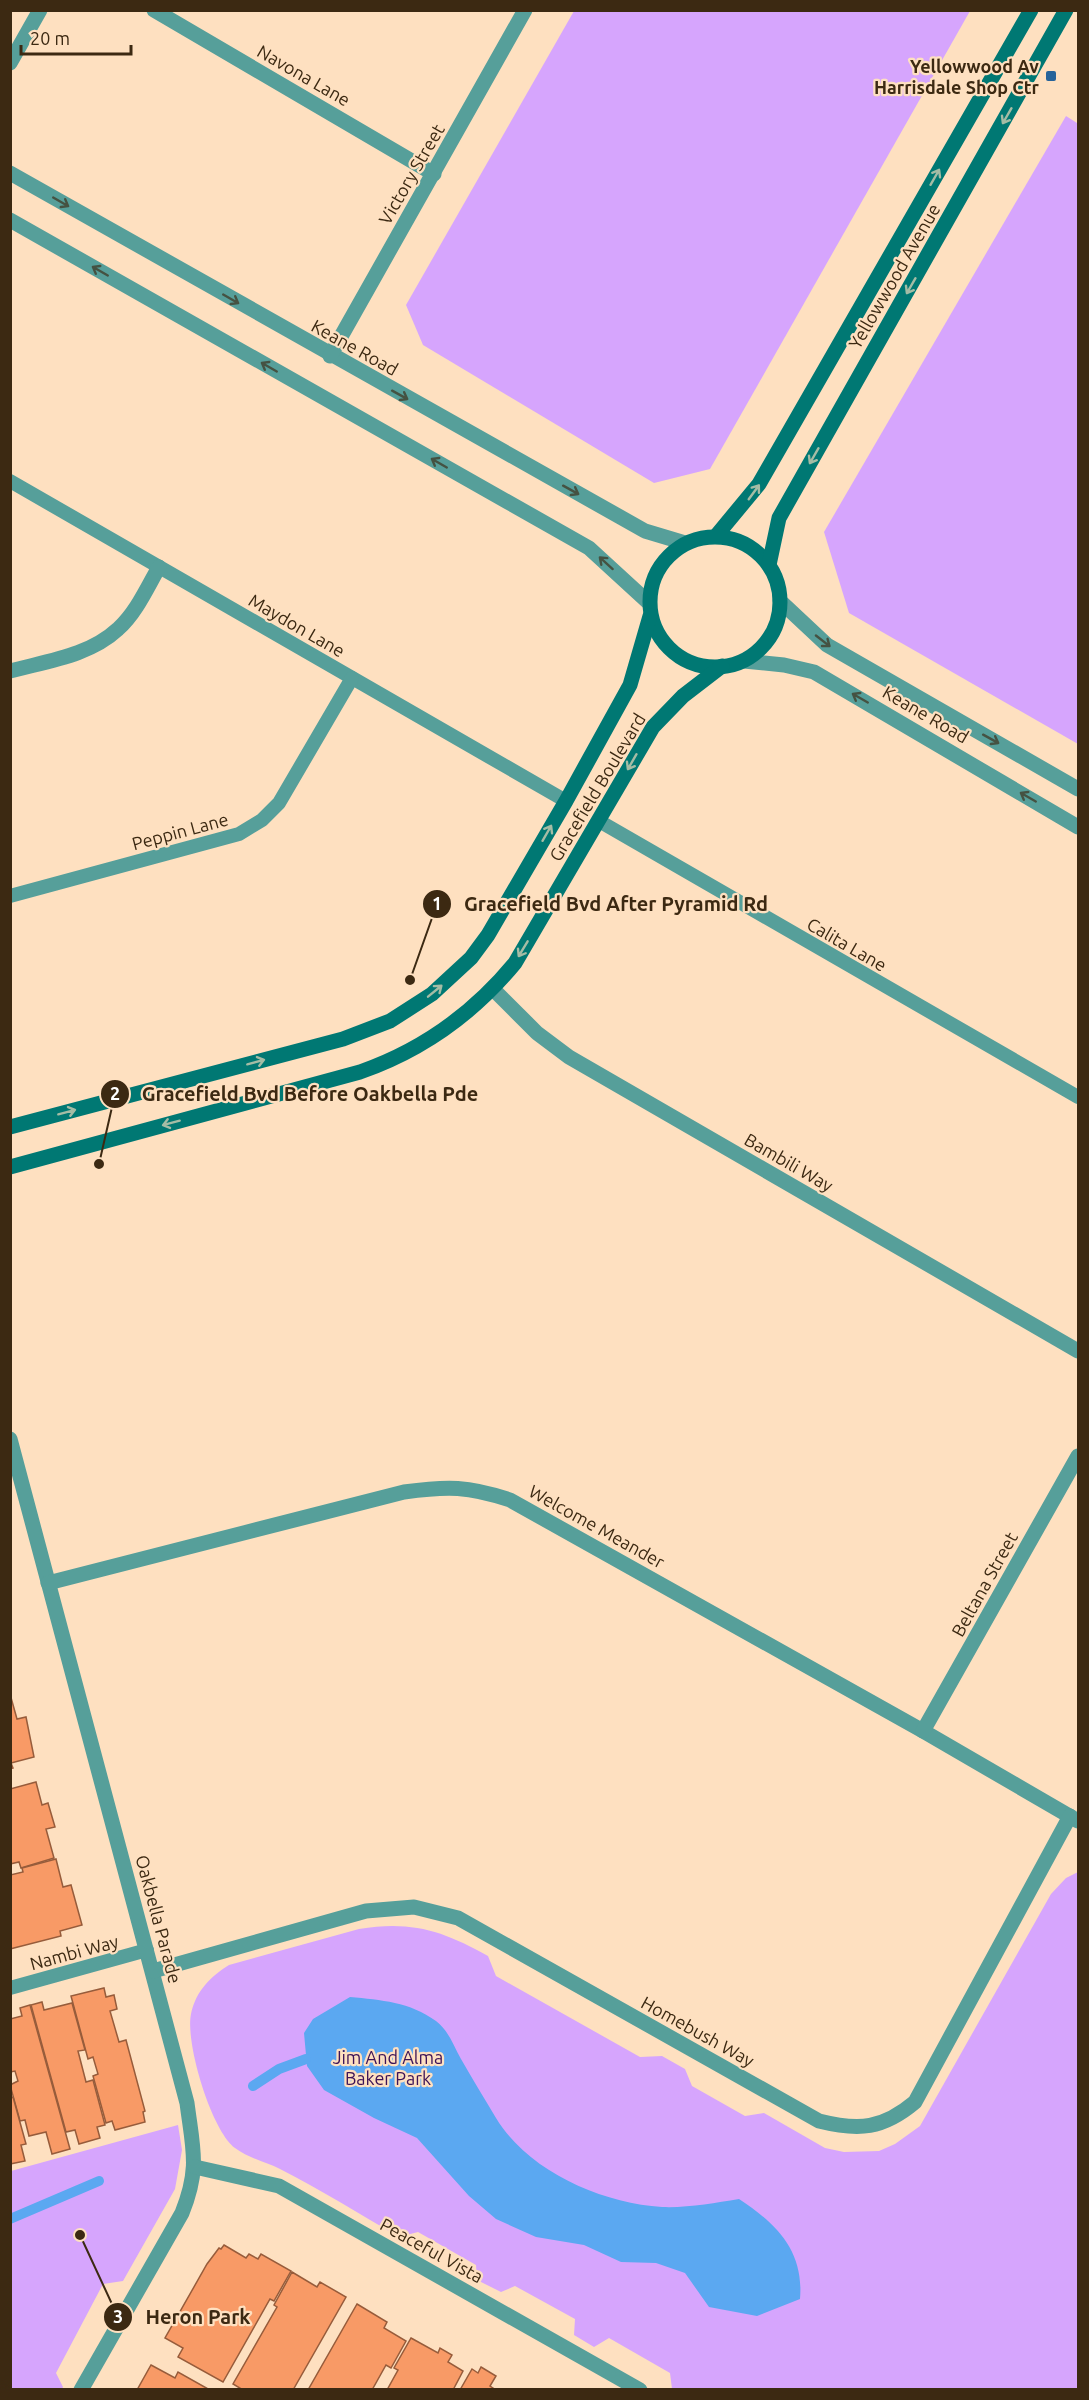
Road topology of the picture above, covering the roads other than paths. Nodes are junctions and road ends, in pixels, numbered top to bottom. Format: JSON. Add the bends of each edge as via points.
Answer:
{"nodes":[{"id":1,"x":40,"y":10,"type":"edge"},
{"id":2,"x":154,"y":10,"type":"edge"},
{"id":3,"x":525,"y":10,"type":"edge"},
{"id":4,"x":1031,"y":10,"type":"edge"},
{"id":5,"x":1066,"y":10,"type":"edge"},
{"id":6,"x":10,"y":63,"type":"edge"},
{"id":7,"x":10,"y":173,"type":"edge"},
{"id":8,"x":434,"y":174,"type":"junction"},
{"id":9,"x":10,"y":220,"type":"edge"},
{"id":10,"x":330,"y":356,"type":"junction"},
{"id":11,"x":10,"y":481,"type":"edge"},
{"id":12,"x":716,"y":536,"type":"junction"},
{"id":13,"x":685,"y":543,"type":"junction"},
{"id":14,"x":769,"y":565,"type":"junction"},
{"id":15,"x":159,"y":567,"type":"junction"},
{"id":16,"x":780,"y":601,"type":"junction"},
{"id":17,"x":649,"y":609,"type":"junction"},
{"id":18,"x":744,"y":660,"type":"junction"},
{"id":19,"x":722,"y":666,"type":"junction"},
{"id":20,"x":10,"y":671,"type":"edge"},
{"id":21,"x":352,"y":678,"type":"junction"},
{"id":22,"x":1078,"y":789,"type":"edge"},
{"id":23,"x":566,"y":801,"type":"junction"},
{"id":24,"x":599,"y":821,"type":"junction"},
{"id":25,"x":1078,"y":827,"type":"edge"},
{"id":26,"x":10,"y":896,"type":"edge"},
{"id":27,"x":493,"y":989,"type":"junction"},
{"id":28,"x":1078,"y":1097,"type":"edge"},
{"id":29,"x":10,"y":1126,"type":"edge"},
{"id":30,"x":10,"y":1167,"type":"edge"},
{"id":31,"x":1078,"y":1351,"type":"edge"},
{"id":32,"x":10,"y":1439,"type":"edge"},
{"id":33,"x":1078,"y":1456,"type":"edge"},
{"id":34,"x":48,"y":1583,"type":"junction"},
{"id":35,"x":923,"y":1731,"type":"junction"},
{"id":36,"x":1074,"y":1819,"type":"edge"},
{"id":37,"x":147,"y":1950,"type":"junction"},
{"id":38,"x":153,"y":1971,"type":"junction"},
{"id":39,"x":10,"y":1988,"type":"edge"},
{"id":40,"x":195,"y":2168,"type":"junction"},
{"id":41,"x":81,"y":2390,"type":"edge"},
{"id":42,"x":640,"y":2390,"type":"edge"}],
"edges":[{"from":1,"to":6,"type":"street"},
{"from":2,"to":8,"type":"street","name":"Navona Lane"},
{"from":3,"to":8,"type":"street","name":"Victory Street"},
{"from":12,"to":4,"type":"street","name":"Yellowwood Avenue","one_way":true,"via":[[759,484]]},
{"from":5,"to":14,"type":"street","name":"Yellowwood Avenue","one_way":true,"via":[[779,518]]},
{"from":7,"to":10,"type":"street","name":"Keane Road","one_way":true},
{"from":8,"to":10,"type":"street","name":"Victory Street"},
{"from":17,"to":9,"type":"street","name":"Keane Road","one_way":true,"via":[[589,548]]},
{"from":10,"to":13,"type":"street","name":"Keane Road","one_way":true,"via":[[645,531]]},
{"from":11,"to":15,"type":"lane","name":"Maydon Lane"},
{"from":12,"to":13,"type":"street","name":"Keane Road"},
{"from":12,"to":14,"type":"street","name":"Keane Road","via":[[746,544]]},
{"from":13,"to":17,"type":"street","name":"Keane Road","via":[[656,572]]},
{"from":14,"to":16,"type":"street","name":"Keane Road"},
{"from":15,"to":20,"type":"street","via":[[136,607],[104,640],[86,650]]},
{"from":15,"to":21,"type":"lane","name":"Maydon Lane"},
{"from":16,"to":18,"type":"street","name":"Keane Road","via":[[779,616],[770,636]]},
{"from":16,"to":22,"type":"street","name":"Keane Road","one_way":true,"via":[[826,645]]},
{"from":17,"to":19,"type":"street","name":"Keane Road","via":[[660,639],[678,656],[693,664]]},
{"from":17,"to":23,"type":"street","name":"Gracefield Boulevard","via":[[630,685]]},
{"from":18,"to":19,"type":"street","name":"Keane Road"},
{"from":25,"to":18,"type":"street","name":"Keane Road","one_way":true,"via":[[814,672]]},
{"from":19,"to":24,"type":"street","name":"Gracefield Boulevard","one_way":true,"via":[[683,696],[653,727]]},
{"from":21,"to":23,"type":"lane","name":"Maydon Lane"},
{"from":21,"to":26,"type":"lane","name":"Peppin Lane","via":[[279,802],[262,820],[239,834]]},
{"from":29,"to":23,"type":"street","name":"Gracefield Boulevard","one_way":true,"via":[[343,1039],[390,1021],[432,994],[471,958]]},
{"from":24,"to":27,"type":"street","name":"Gracefield Boulevard","one_way":true,"via":[[515,963]]},
{"from":24,"to":28,"type":"lane","name":"Calita Lane"},
{"from":27,"to":30,"type":"street","name":"Gracefield Boulevard","one_way":true,"via":[[437,1035],[383,1064]]},
{"from":27,"to":31,"type":"street","name":"Bambili Way","via":[[537,1034],[569,1057]]},
{"from":32,"to":34,"type":"street","name":"Oakbella Parade"},
{"from":33,"to":35,"type":"street","name":"Beltana Street"},
{"from":34,"to":35,"type":"street","name":"Welcome Meander","via":[[404,1492],[445,1486],[479,1490],[510,1500]]},
{"from":34,"to":37,"type":"street","name":"Oakbella Parade"},
{"from":35,"to":36,"type":"street","name":"Welcome Meander"},
{"from":36,"to":38,"type":"street","name":"Homebush Way","via":[[915,2102],[895,2118],[877,2125],[854,2127],[819,2121],[458,1918],[414,1907],[366,1911]]},
{"from":37,"to":38,"type":"street","name":"Oakbella Parade"},
{"from":37,"to":39,"type":"lane","name":"Nambi Way"},
{"from":38,"to":40,"type":"street","name":"Oakbella Parade","via":[[187,2103]]},
{"from":40,"to":41,"type":"street","name":"Oakbella Parade","via":[[182,2213]]},
{"from":40,"to":42,"type":"street","name":"Peaceful Vista","via":[[279,2186]]}]}
